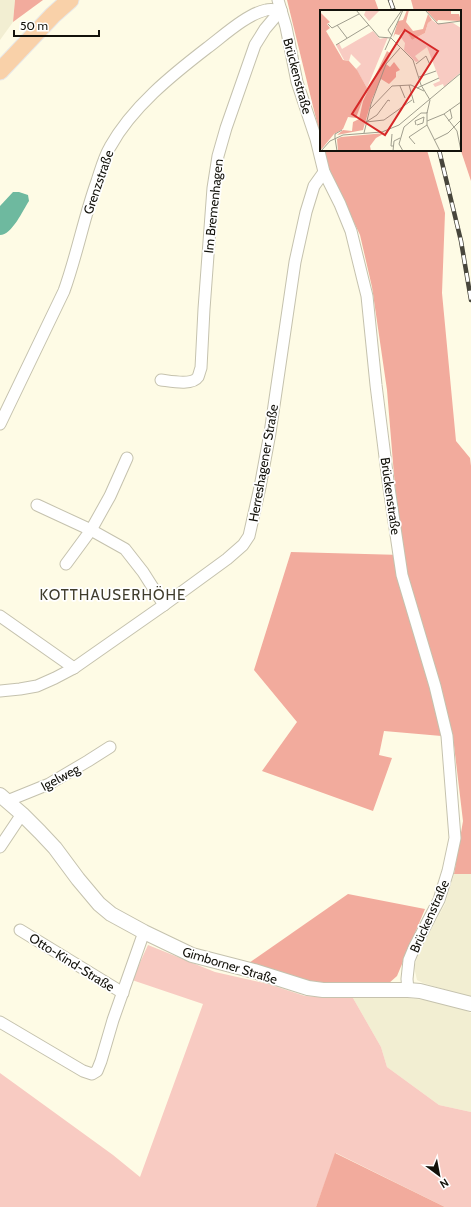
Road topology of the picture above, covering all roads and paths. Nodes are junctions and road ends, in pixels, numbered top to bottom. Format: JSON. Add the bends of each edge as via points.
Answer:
{"nodes":[{"id":1,"x":70,"y":0,"type":"edge"},
{"id":2,"x":279,"y":5,"type":"edge"},
{"id":3,"x":0,"y":71,"type":"edge"},
{"id":4,"x":324,"y":172,"type":"junction"},
{"id":5,"x":161,"y":380,"type":"dead end"},
{"id":6,"x":0,"y":424,"type":"edge"},
{"id":7,"x":127,"y":458,"type":"dead end"},
{"id":8,"x":37,"y":505,"type":"dead end"},
{"id":9,"x":91,"y":530,"type":"junction"},
{"id":10,"x":66,"y":564,"type":"dead end"},
{"id":11,"x":164,"y":605,"type":"junction"},
{"id":12,"x":0,"y":616,"type":"edge"},
{"id":13,"x":74,"y":668,"type":"junction"},
{"id":14,"x":0,"y":691,"type":"edge"},
{"id":15,"x":110,"y":747,"type":"dead end"},
{"id":16,"x":4,"y":798,"type":"edge"},
{"id":17,"x":22,"y":814,"type":"junction"},
{"id":18,"x":0,"y":847,"type":"edge"},
{"id":19,"x":20,"y":930,"type":"dead end"},
{"id":20,"x":144,"y":932,"type":"junction"},
{"id":21,"x":408,"y":990,"type":"junction"},
{"id":22,"x":123,"y":993,"type":"junction"},
{"id":23,"x":471,"y":1004,"type":"edge"},
{"id":24,"x":0,"y":1022,"type":"edge"}],
"edges":[{"from":1,"to":3,"type":"main road"},
{"from":2,"to":4,"type":"street","name":"Brückenstraße","via":[[297,82]]},
{"from":2,"to":5,"type":"street","name":"Im Bremenhagen","via":[[255,46],[218,156],[213,188],[201,368],[198,377],[193,381]]},
{"from":2,"to":6,"type":"street","name":"Grenzstraße","via":[[251,16],[162,84],[139,108],[110,147],[90,199],[70,276]]},
{"from":4,"to":11,"type":"street","name":"Herreshagener Straße","via":[[314,186],[295,262],[263,472],[249,536],[227,559]]},
{"from":4,"to":21,"type":"street","name":"Brückenstraße","via":[[348,225],[367,296],[388,481],[402,574],[447,736],[455,838],[439,900],[409,960]]},
{"from":7,"to":9,"type":"street"},
{"from":8,"to":9,"type":"street"},
{"from":9,"to":10,"type":"street"},
{"from":9,"to":11,"type":"street","via":[[125,549]]},
{"from":11,"to":13,"type":"street","name":"Herreshagener Straße"},
{"from":12,"to":13,"type":"street"},
{"from":13,"to":14,"type":"street","name":"Herreshagener Straße","via":[[37,686]]},
{"from":15,"to":16,"type":"street","name":"Igelweg","via":[[49,784]]},
{"from":16,"to":17,"type":"street","name":"Gimborner Straße"},
{"from":17,"to":18,"type":"street"},
{"from":17,"to":20,"type":"street","name":"Gimborner Straße","via":[[55,848],[99,904],[111,914]]},
{"from":19,"to":22,"type":"street","name":"Otto-Kind-Straße"},
{"from":20,"to":21,"type":"street","name":"Gimborner Straße","via":[[192,955],[308,988]]},
{"from":20,"to":22,"type":"street","name":"Otto-Kind-Straße"},
{"from":21,"to":23,"type":"street","name":"Gimborner Straße"},
{"from":22,"to":24,"type":"street","name":"Otto-Kind-Straße","via":[[97,1070],[92,1074]]}]}
